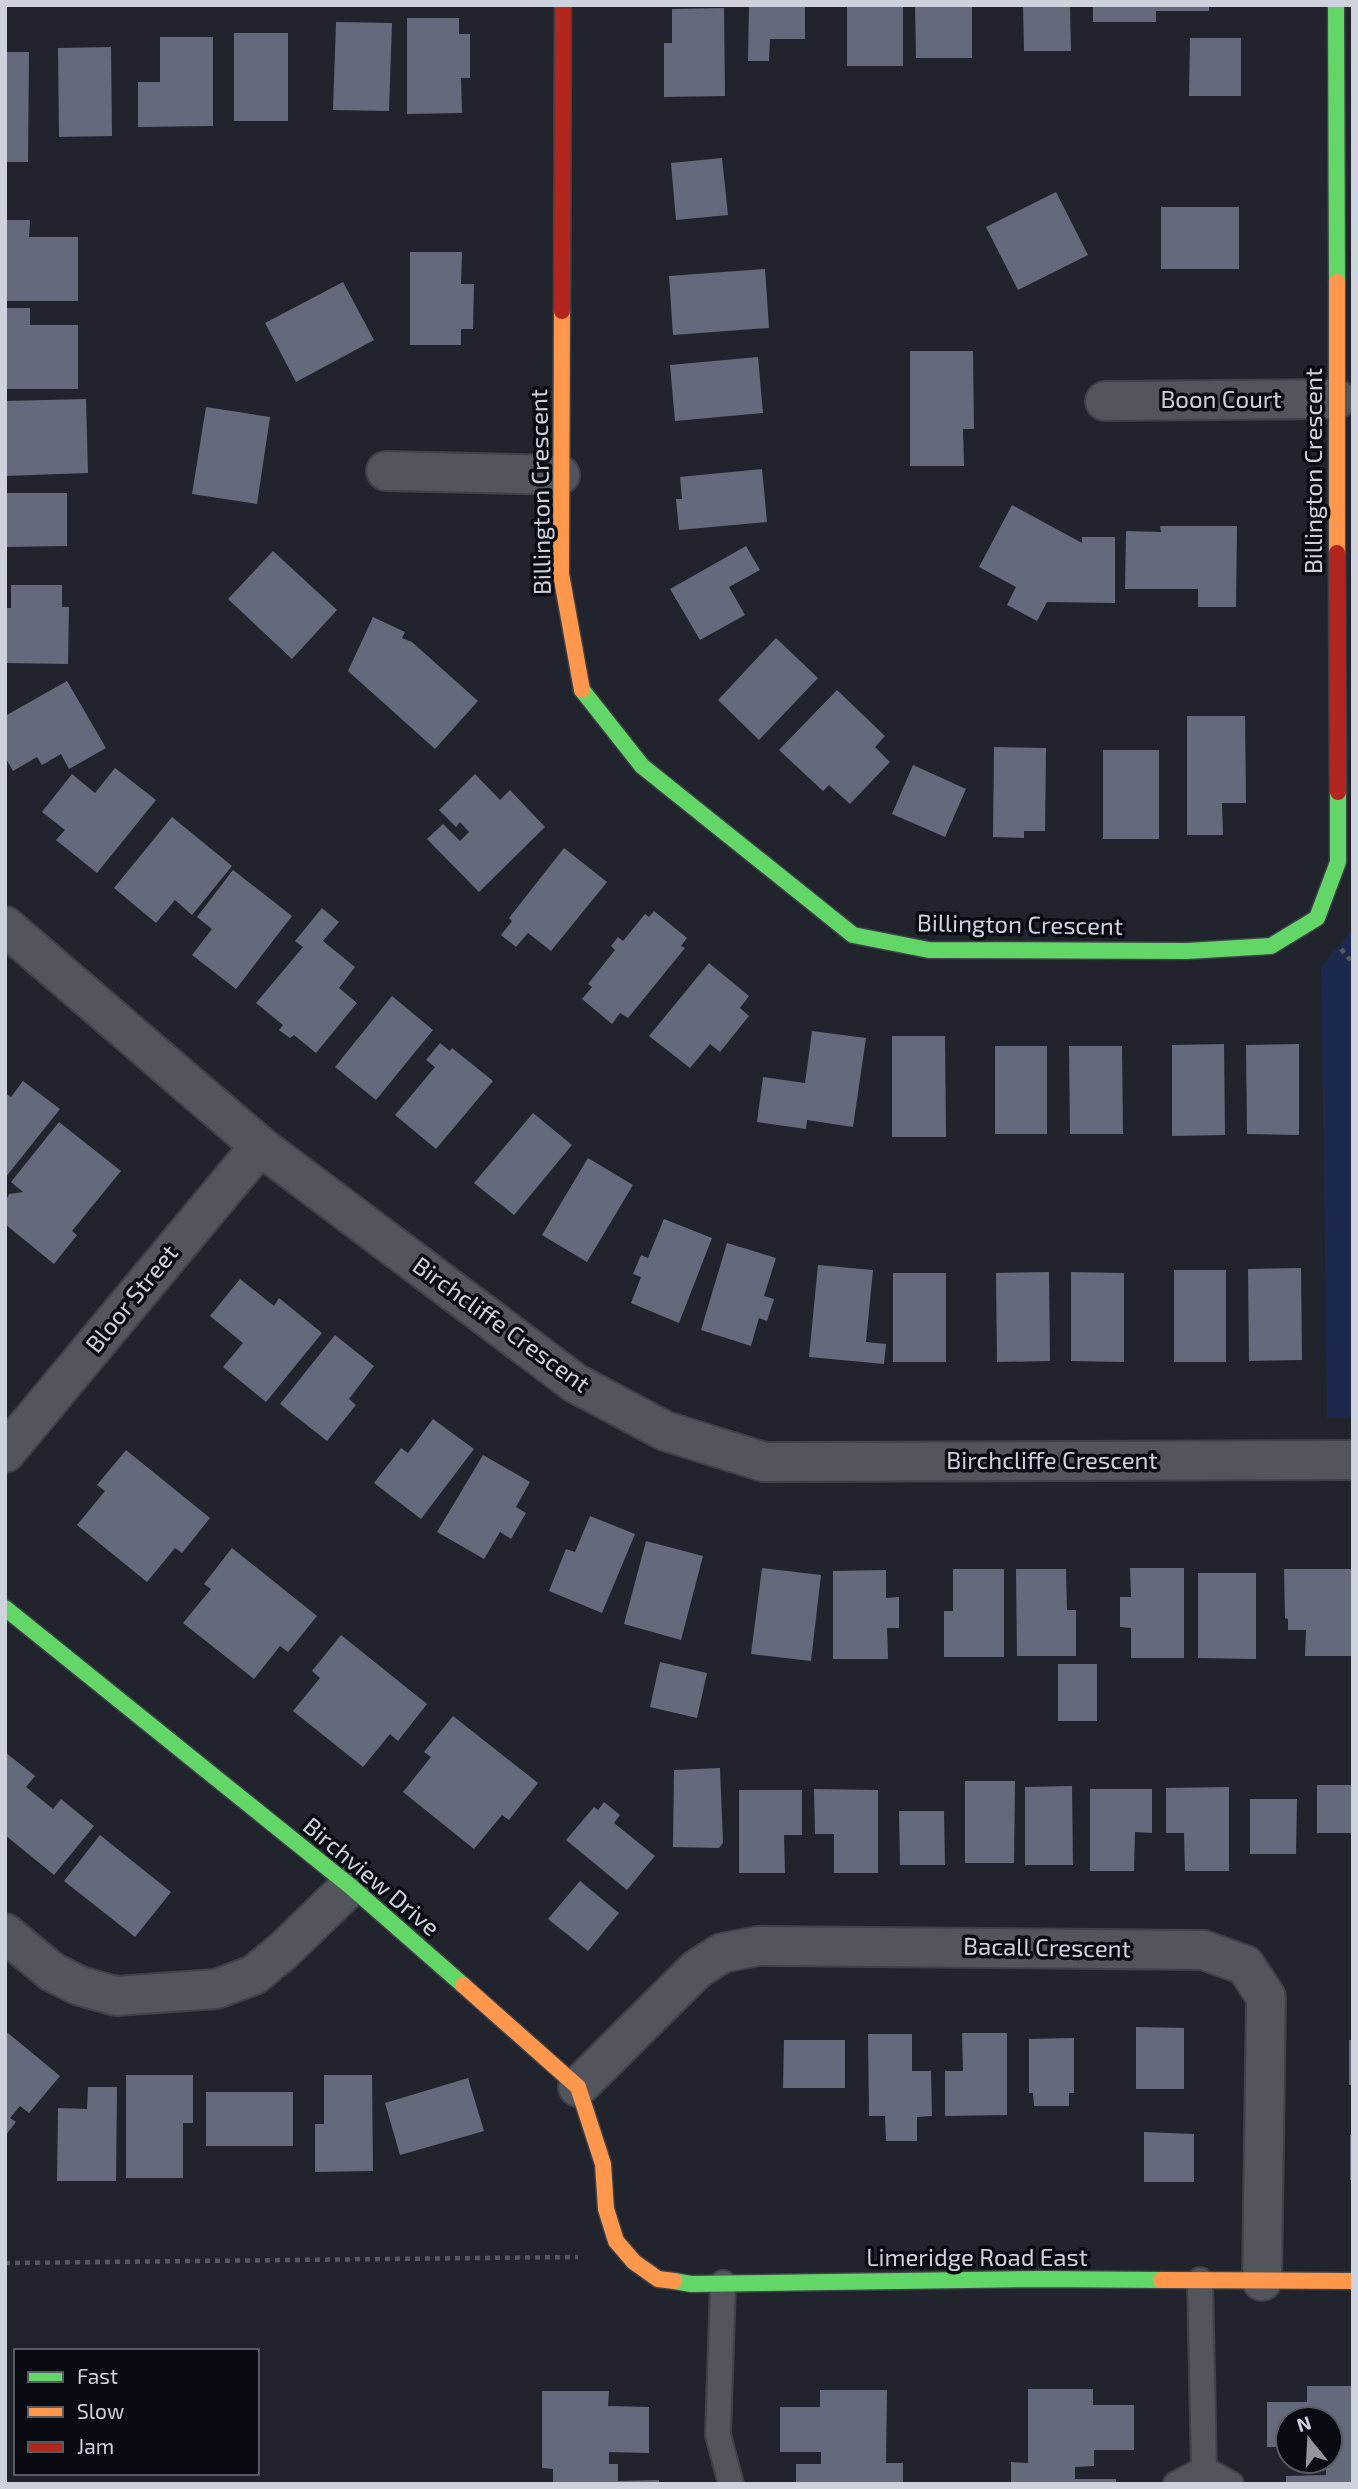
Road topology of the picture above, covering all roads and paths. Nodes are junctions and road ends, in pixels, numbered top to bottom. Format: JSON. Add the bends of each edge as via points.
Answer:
{"nodes":[{"id":1,"x":563,"y":5,"type":"edge"},
{"id":2,"x":1336,"y":5,"type":"edge"},
{"id":3,"x":1337,"y":399,"type":"junction"},
{"id":4,"x":1105,"y":401,"type":"dead end"},
{"id":5,"x":386,"y":471,"type":"dead end"},
{"id":6,"x":560,"y":475,"type":"junction"},
{"id":7,"x":5,"y":926,"type":"edge"},
{"id":8,"x":260,"y":1146,"type":"junction"},
{"id":9,"x":5,"y":1453,"type":"edge"},
{"id":10,"x":1353,"y":1460,"type":"edge"},
{"id":11,"x":5,"y":1608,"type":"edge"},
{"id":12,"x":350,"y":1886,"type":"junction"},
{"id":13,"x":5,"y":1933,"type":"edge"},
{"id":14,"x":578,"y":2087,"type":"junction"},
{"id":15,"x":617,"y":2241,"type":"junction"},
{"id":16,"x":5,"y":2263,"type":"edge"},
{"id":17,"x":1200,"y":2280,"type":"junction"},
{"id":18,"x":1262,"y":2281,"type":"junction"},
{"id":19,"x":1353,"y":2281,"type":"edge"},
{"id":20,"x":723,"y":2283,"type":"junction"},
{"id":21,"x":1204,"y":2469,"type":"junction"},
{"id":22,"x":731,"y":2484,"type":"edge"},
{"id":23,"x":1176,"y":2484,"type":"edge"},
{"id":24,"x":1231,"y":2484,"type":"edge"}],
"edges":[{"from":1,"to":6,"type":"street","name":"Billington Crescent"},
{"from":2,"to":3,"type":"street","name":"Billington Crescent"},
{"from":3,"to":4,"type":"street","name":"Boon Court"},
{"from":3,"to":6,"type":"street","name":"Billington Crescent","via":[[1338,862],[1317,918],[1271,946],[929,950],[853,934],[642,765],[580,687],[561,574]]},
{"from":5,"to":6,"type":"street"},
{"from":7,"to":8,"type":"street","name":"Birchcliffe Crescent"},
{"from":8,"to":9,"type":"street","name":"Bloor Street"},
{"from":8,"to":10,"type":"street","name":"Birchcliffe Crescent","via":[[575,1383],[665,1431],[764,1462]]},
{"from":11,"to":12,"type":"street","name":"Birchview Drive"},
{"from":12,"to":13,"type":"street","via":[[254,1975],[216,1989],[116,1996],[52,1972]]},
{"from":12,"to":14,"type":"street","name":"Birchview Drive"},
{"from":14,"to":15,"type":"street","via":[[603,2164],[606,2209]]},
{"from":14,"to":18,"type":"street","name":"Bacall Crescent","via":[[697,1969],[722,1953],[758,1946],[1203,1950],[1245,1965],[1266,1997]]},
{"from":15,"to":16,"type":"path","via":[[576,2258]]},
{"from":15,"to":20,"type":"street","name":"Limeridge Road East","via":[[634,2262],[657,2278]]},
{"from":17,"to":18,"type":"street","name":"Limeridge Road East"},
{"from":17,"to":20,"type":"street","name":"Limeridge Road East"},
{"from":17,"to":21,"type":"lane"},
{"from":18,"to":19,"type":"street","name":"Limeridge Road East"},
{"from":20,"to":22,"type":"lane","via":[[718,2435]]},
{"from":21,"to":23,"type":"lane"},
{"from":21,"to":24,"type":"lane"}]}
